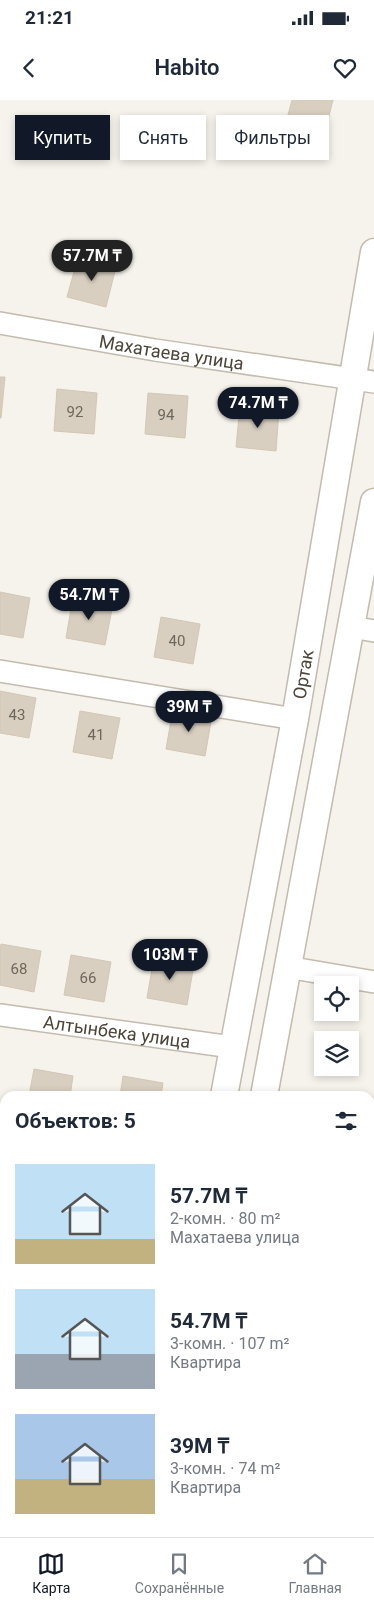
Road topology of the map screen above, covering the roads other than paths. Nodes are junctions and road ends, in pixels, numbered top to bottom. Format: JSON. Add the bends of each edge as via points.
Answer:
{"nodes":[{"id":1,"x":374,"y":252,"type":"edge"},
{"id":2,"x":0,"y":323,"type":"edge"},
{"id":3,"x":363,"y":380,"type":"edge"},
{"id":4,"x":374,"y":502,"type":"edge"},
{"id":5,"x":363,"y":629,"type":"edge"},
{"id":6,"x":0,"y":671,"type":"edge"},
{"id":7,"x":295,"y":719,"type":"junction"},
{"id":8,"x":288,"y":967,"type":"junction"},
{"id":9,"x":374,"y":982,"type":"edge"},
{"id":10,"x":0,"y":1015,"type":"edge"},
{"id":11,"x":232,"y":1047,"type":"junction"},
{"id":12,"x":225,"y":1091,"type":"edge"},
{"id":13,"x":265,"y":1091,"type":"edge"}],
"edges":[{"from":1,"to":3,"type":"street","name":"Ортак","via":[[360,341]]},
{"from":2,"to":3,"type":"street","name":"Махатаева улица","via":[[155,350]]},
{"from":3,"to":7,"type":"street","name":"Ортак"},
{"from":4,"to":5,"type":"street"},
{"from":5,"to":8,"type":"street"},
{"from":6,"to":7,"type":"street"},
{"from":7,"to":11,"type":"street","name":"Ортак"},
{"from":8,"to":9,"type":"street"},
{"from":8,"to":13,"type":"street"},
{"from":10,"to":11,"type":"street","name":"Алтынбека улица"},
{"from":11,"to":12,"type":"street","name":"Ортак"}]}
